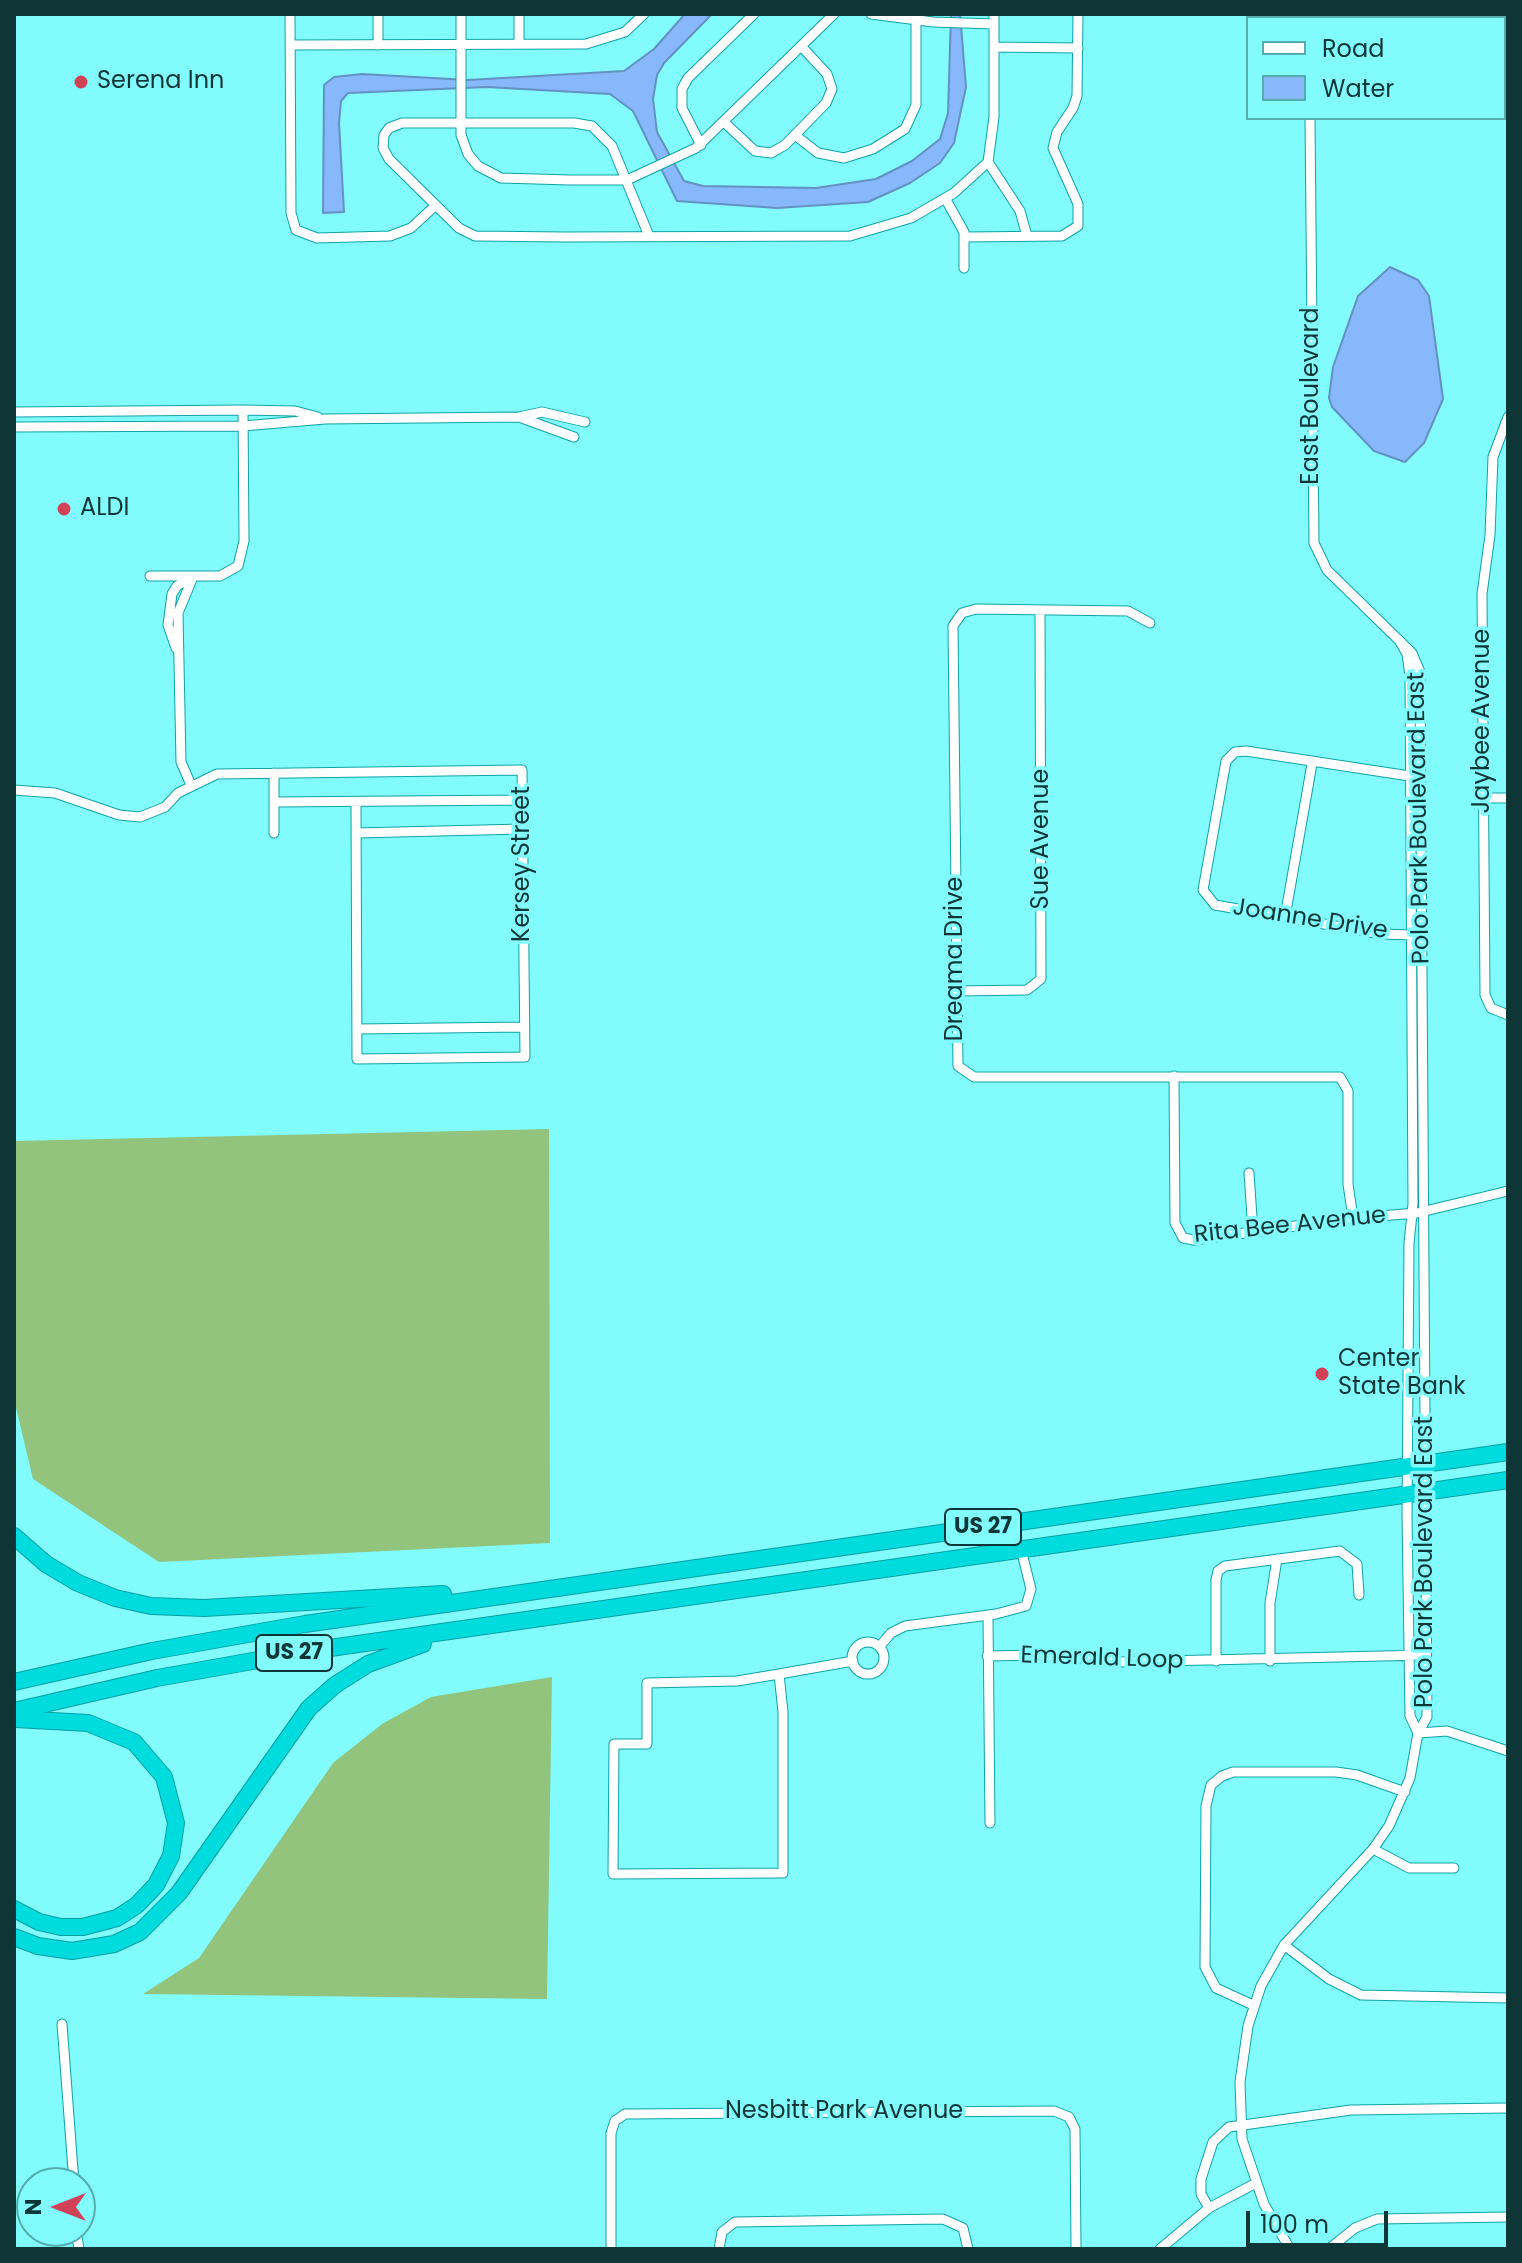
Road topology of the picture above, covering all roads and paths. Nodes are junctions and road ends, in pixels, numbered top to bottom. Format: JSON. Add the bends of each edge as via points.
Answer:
{"nodes":[{"id":1,"x":290,"y":14,"type":"edge"},
{"id":2,"x":378,"y":14,"type":"edge"},
{"id":3,"x":461,"y":14,"type":"edge"},
{"id":4,"x":519,"y":14,"type":"edge"},
{"id":5,"x":644,"y":14,"type":"edge"},
{"id":6,"x":754,"y":14,"type":"edge"},
{"id":7,"x":834,"y":14,"type":"edge"},
{"id":8,"x":871,"y":14,"type":"edge"},
{"id":9,"x":1078,"y":14,"type":"edge"},
{"id":10,"x":916,"y":17,"type":"edge"},
{"id":11,"x":994,"y":19,"type":"edge"},
{"id":12,"x":519,"y":44,"type":"junction"},
{"id":13,"x":290,"y":45,"type":"junction"},
{"id":14,"x":378,"y":45,"type":"junction"},
{"id":15,"x":462,"y":45,"type":"junction"},
{"id":16,"x":802,"y":47,"type":"junction"},
{"id":17,"x":994,"y":47,"type":"junction"},
{"id":18,"x":1078,"y":48,"type":"junction"},
{"id":19,"x":1310,"y":120,"type":"edge"},
{"id":20,"x":725,"y":123,"type":"junction"},
{"id":21,"x":462,"y":124,"type":"junction"},
{"id":22,"x":795,"y":135,"type":"junction"},
{"id":23,"x":701,"y":145,"type":"junction"},
{"id":24,"x":988,"y":162,"type":"junction"},
{"id":25,"x":627,"y":180,"type":"junction"},
{"id":26,"x":945,"y":198,"type":"junction"},
{"id":27,"x":436,"y":205,"type":"junction"},
{"id":28,"x":649,"y":236,"type":"junction"},
{"id":29,"x":1027,"y":236,"type":"junction"},
{"id":30,"x":965,"y":237,"type":"junction"},
{"id":31,"x":964,"y":268,"type":"dead end"},
{"id":32,"x":243,"y":410,"type":"junction"},
{"id":33,"x":113,"y":411,"type":"junction"},
{"id":34,"x":14,"y":412,"type":"edge"},
{"id":35,"x":28,"y":412,"type":"junction"},
{"id":36,"x":519,"y":417,"type":"junction"},
{"id":37,"x":1508,"y":417,"type":"edge"},
{"id":38,"x":325,"y":419,"type":"junction"},
{"id":39,"x":585,"y":422,"type":"dead end"},
{"id":40,"x":243,"y":426,"type":"junction"},
{"id":41,"x":14,"y":427,"type":"edge"},
{"id":42,"x":28,"y":427,"type":"junction"},
{"id":43,"x":113,"y":427,"type":"junction"},
{"id":44,"x":574,"y":437,"type":"dead end"},
{"id":45,"x":150,"y":576,"type":"dead end"},
{"id":46,"x":193,"y":577,"type":"junction"},
{"id":47,"x":1040,"y":610,"type":"junction"},
{"id":48,"x":1150,"y":623,"type":"dead end"},
{"id":49,"x":1399,"y":640,"type":"joint"},
{"id":50,"x":1312,"y":764,"type":"junction"},
{"id":51,"x":274,"y":773,"type":"junction"},
{"id":52,"x":1416,"y":777,"type":"junction"},
{"id":53,"x":191,"y":785,"type":"junction"},
{"id":54,"x":14,"y":790,"type":"edge"},
{"id":55,"x":1483,"y":798,"type":"junction"},
{"id":56,"x":1508,"y":798,"type":"edge"},
{"id":57,"x":522,"y":800,"type":"junction"},
{"id":58,"x":274,"y":802,"type":"junction"},
{"id":59,"x":356,"y":802,"type":"junction"},
{"id":60,"x":523,"y":829,"type":"junction"},
{"id":61,"x":274,"y":833,"type":"dead end"},
{"id":62,"x":356,"y":833,"type":"junction"},
{"id":63,"x":1285,"y":917,"type":"junction"},
{"id":64,"x":1416,"y":936,"type":"junction"},
{"id":65,"x":956,"y":991,"type":"junction"},
{"id":66,"x":1508,"y":1015,"type":"edge"},
{"id":67,"x":524,"y":1027,"type":"junction"},
{"id":68,"x":357,"y":1029,"type":"junction"},
{"id":69,"x":1174,"y":1076,"type":"junction"},
{"id":70,"x":1249,"y":1173,"type":"dead end"},
{"id":71,"x":1508,"y":1191,"type":"edge"},
{"id":72,"x":1418,"y":1213,"type":"junction"},
{"id":73,"x":1353,"y":1218,"type":"junction"},
{"id":74,"x":1253,"y":1232,"type":"junction"},
{"id":75,"x":1508,"y":1452,"type":"edge"},
{"id":76,"x":1425,"y":1464,"type":"junction"},
{"id":77,"x":1408,"y":1467,"type":"junction"},
{"id":78,"x":1508,"y":1480,"type":"edge"},
{"id":79,"x":1425,"y":1492,"type":"junction"},
{"id":80,"x":1407,"y":1495,"type":"junction"},
{"id":81,"x":14,"y":1536,"type":"edge"},
{"id":82,"x":1021,"y":1549,"type":"junction"},
{"id":83,"x":1277,"y":1559,"type":"junction"},
{"id":84,"x":1425,"y":1579,"type":"junction"},
{"id":85,"x":1408,"y":1580,"type":"junction"},
{"id":86,"x":541,"y":1590,"type":"junction"},
{"id":87,"x":1359,"y":1595,"type":"dead end"},
{"id":88,"x":577,"y":1613,"type":"junction"},
{"id":89,"x":988,"y":1615,"type":"junction"},
{"id":90,"x":880,"y":1646,"type":"junction"},
{"id":91,"x":1426,"y":1655,"type":"junction"},
{"id":92,"x":987,"y":1656,"type":"junction"},
{"id":93,"x":1409,"y":1656,"type":"junction"},
{"id":94,"x":853,"y":1661,"type":"junction"},
{"id":95,"x":1216,"y":1661,"type":"junction"},
{"id":96,"x":1270,"y":1661,"type":"junction"},
{"id":97,"x":779,"y":1674,"type":"junction"},
{"id":98,"x":14,"y":1682,"type":"edge"},
{"id":99,"x":14,"y":1711,"type":"edge"},
{"id":100,"x":1427,"y":1717,"type":"junction"},
{"id":101,"x":14,"y":1719,"type":"edge"},
{"id":102,"x":1441,"y":1730,"type":"junction"},
{"id":103,"x":1418,"y":1733,"type":"junction"},
{"id":104,"x":1508,"y":1751,"type":"edge"},
{"id":105,"x":1405,"y":1792,"type":"junction"},
{"id":106,"x":990,"y":1823,"type":"dead end"},
{"id":107,"x":1373,"y":1849,"type":"junction"},
{"id":108,"x":1454,"y":1868,"type":"dead end"},
{"id":109,"x":14,"y":1909,"type":"edge"},
{"id":110,"x":14,"y":1937,"type":"edge"},
{"id":111,"x":1284,"y":1945,"type":"junction"},
{"id":112,"x":1508,"y":1998,"type":"edge"},
{"id":113,"x":1253,"y":2005,"type":"junction"},
{"id":114,"x":62,"y":2024,"type":"dead end"},
{"id":115,"x":1508,"y":2108,"type":"edge"},
{"id":116,"x":1240,"y":2125,"type":"junction"},
{"id":117,"x":73,"y":2167,"type":"edge"},
{"id":118,"x":1256,"y":2183,"type":"junction"},
{"id":119,"x":1209,"y":2208,"type":"junction"},
{"id":120,"x":1508,"y":2217,"type":"edge"},
{"id":121,"x":611,"y":2249,"type":"edge"},
{"id":122,"x":719,"y":2249,"type":"edge"},
{"id":123,"x":968,"y":2249,"type":"edge"},
{"id":124,"x":1076,"y":2249,"type":"edge"},
{"id":125,"x":1160,"y":2249,"type":"edge"},
{"id":126,"x":1290,"y":2249,"type":"edge"},
{"id":127,"x":1329,"y":2249,"type":"edge"}],
"edges":[{"from":1,"to":13,"type":"street"},
{"from":2,"to":14,"type":"street"},
{"from":3,"to":15,"type":"street"},
{"from":4,"to":12,"type":"street"},
{"from":5,"to":12,"type":"street","via":[[613,37],[586,44]]},
{"from":6,"to":23,"type":"street","via":[[682,89],[682,108]]},
{"from":7,"to":16,"type":"street"},
{"from":8,"to":10,"type":"street"},
{"from":9,"to":18,"type":"street"},
{"from":10,"to":11,"type":"street","via":[[948,24]]},
{"from":10,"to":22,"type":"street","via":[[916,105],[905,129],[873,149],[844,158],[818,153]]},
{"from":11,"to":17,"type":"street"},
{"from":12,"to":15,"type":"street"},
{"from":13,"to":14,"type":"street"},
{"from":13,"to":27,"type":"street","via":[[291,213],[296,230],[317,238],[390,236],[411,228]]},
{"from":14,"to":15,"type":"street"},
{"from":15,"to":21,"type":"street"},
{"from":16,"to":20,"type":"street"},
{"from":16,"to":22,"type":"street","via":[[827,74],[832,89],[826,103]]},
{"from":17,"to":18,"type":"street"},
{"from":17,"to":24,"type":"street","via":[[994,129]]},
{"from":18,"to":29,"type":"street","via":[[1076,102],[1053,148],[1078,204],[1080,221],[1067,235]]},
{"from":19,"to":49,"type":"street","name":"East Boulevard","via":[[1314,543],[1327,570]]},
{"from":20,"to":22,"type":"street","via":[[760,153],[776,152]]},
{"from":20,"to":23,"type":"street"},
{"from":21,"to":25,"type":"street","via":[[587,125],[609,141]]},
{"from":21,"to":25,"type":"street","via":[[468,154],[501,178]]},
{"from":21,"to":27,"type":"street","via":[[397,124],[383,139],[387,156]]},
{"from":23,"to":25,"type":"street"},
{"from":24,"to":26,"type":"street"},
{"from":24,"to":29,"type":"street","via":[[1020,211]]},
{"from":25,"to":28,"type":"street"},
{"from":26,"to":28,"type":"street","via":[[895,225],[850,236]]},
{"from":26,"to":30,"type":"street"},
{"from":27,"to":28,"type":"street","via":[[464,231],[481,237]]},
{"from":29,"to":30,"type":"street"},
{"from":30,"to":31,"type":"street"},
{"from":32,"to":33,"type":"street"},
{"from":32,"to":38,"type":"street","via":[[295,411]]},
{"from":32,"to":40,"type":"street"},
{"from":33,"to":35,"type":"street"},
{"from":33,"to":43,"type":"street"},
{"from":34,"to":35,"type":"street"},
{"from":35,"to":42,"type":"street"},
{"from":36,"to":38,"type":"street"},
{"from":36,"to":39,"type":"street","via":[[542,412]]},
{"from":36,"to":44,"type":"street"},
{"from":37,"to":55,"type":"street","name":"Jaybee Avenue","via":[[1493,457],[1482,594]]},
{"from":38,"to":40,"type":"street"},
{"from":40,"to":43,"type":"street"},
{"from":40,"to":46,"type":"street","via":[[242,557],[230,572]]},
{"from":41,"to":42,"type":"street"},
{"from":42,"to":43,"type":"street"},
{"from":45,"to":46,"type":"street"},
{"from":46,"to":53,"type":"street","via":[[178,613],[181,762]]},
{"from":47,"to":48,"type":"street","name":"Dreama Drive","via":[[1128,611]]},
{"from":47,"to":65,"type":"street","name":"Sue Avenue","via":[[1041,979],[1027,990]]},
{"from":47,"to":65,"type":"street","name":"Dreama Drive","via":[[967,610],[953,626]]},
{"from":49,"to":52,"type":"street","name":"Polo Park Boulevard East","via":[[1417,658],[1420,672]]},
{"from":50,"to":52,"type":"street","name":"Joanne Drive"},
{"from":50,"to":63,"type":"street"},
{"from":50,"to":63,"type":"street","name":"Joanne Drive","via":[[1246,751],[1228,757],[1203,884],[1205,896],[1215,905]]},
{"from":51,"to":53,"type":"street","name":"Kersey Street","via":[[217,774]]},
{"from":51,"to":57,"type":"street","name":"Kersey Street","via":[[522,770]]},
{"from":51,"to":58,"type":"street"},
{"from":52,"to":64,"type":"street","name":"Polo Park Boulevard East"},
{"from":53,"to":54,"type":"street","name":"Kersey Street","via":[[165,807],[140,817],[55,793]]},
{"from":55,"to":56,"type":"street"},
{"from":55,"to":66,"type":"street","name":"Jaybee Avenue","via":[[1485,995],[1491,1008]]},
{"from":57,"to":59,"type":"street"},
{"from":57,"to":60,"type":"street","name":"Kersey Street"},
{"from":58,"to":59,"type":"street"},
{"from":58,"to":61,"type":"street"},
{"from":59,"to":62,"type":"street","name":"Kersey Street"},
{"from":60,"to":62,"type":"street"},
{"from":60,"to":67,"type":"street","name":"Kersey Street"},
{"from":62,"to":68,"type":"street","name":"Kersey Street"},
{"from":63,"to":64,"type":"street","name":"Joanne Drive"},
{"from":64,"to":72,"type":"street","name":"Polo Park Boulevard East"},
{"from":65,"to":69,"type":"street","name":"Dreama Drive","via":[[958,1066],[966,1075]]},
{"from":67,"to":68,"type":"street"},
{"from":67,"to":68,"type":"street","name":"Kersey Street","via":[[525,1057],[357,1059]]},
{"from":69,"to":73,"type":"street","name":"Dreama Drive","via":[[1340,1077],[1348,1091]]},
{"from":69,"to":74,"type":"street","name":"Rita Bee Avenue","via":[[1175,1223],[1183,1238],[1194,1240]]},
{"from":70,"to":74,"type":"street"},
{"from":71,"to":72,"type":"street","name":"Rita Bee Avenue"},
{"from":72,"to":73,"type":"street","name":"Rita Bee Avenue"},
{"from":72,"to":76,"type":"street","name":"Polo Park Boulevard East"},
{"from":72,"to":77,"type":"street","name":"Polo Park Boulevard East"},
{"from":73,"to":74,"type":"street","name":"Rita Bee Avenue"},
{"from":75,"to":76,"type":"highway","number":"US 27"},
{"from":76,"to":77,"type":"highway","number":"US 27"},
{"from":76,"to":79,"type":"street","name":"Polo Park Boulevard East"},
{"from":77,"to":80,"type":"street","name":"Polo Park Boulevard East"},
{"from":77,"to":86,"type":"highway","number":"US 27"},
{"from":78,"to":79,"type":"highway","number":"US 27"},
{"from":79,"to":80,"type":"highway","number":"US 27"},
{"from":79,"to":84,"type":"street","name":"Polo Park Boulevard East"},
{"from":80,"to":82,"type":"highway","number":"US 27"},
{"from":80,"to":85,"type":"street","name":"Polo Park Boulevard East"},
{"from":81,"to":86,"type":"highway","via":[[78,1583],[124,1600],[169,1608]]},
{"from":82,"to":88,"type":"highway","number":"US 27"},
{"from":82,"to":89,"type":"street","via":[[1031,1596],[1017,1610]]},
{"from":83,"to":87,"type":"street","name":"Emerald Loop","via":[[1344,1552],[1357,1564]]},
{"from":83,"to":95,"type":"street","name":"Emerald Loop","via":[[1218,1571]]},
{"from":83,"to":96,"type":"street"},
{"from":84,"to":85,"type":"street"},
{"from":84,"to":91,"type":"street","name":"Polo Park Boulevard East"},
{"from":85,"to":93,"type":"street","name":"Polo Park Boulevard East"},
{"from":86,"to":98,"type":"highway","number":"US 27","via":[[258,1631]]},
{"from":88,"to":99,"type":"highway","number":"US 27","via":[[259,1659]]},
{"from":88,"to":110,"type":"highway","via":[[421,1644],[368,1664],[335,1685],[299,1720],[153,1923],[114,1944],[86,1951],[45,1948]]},
{"from":89,"to":90,"type":"street","via":[[905,1626]]},
{"from":89,"to":92,"type":"street"},
{"from":90,"to":94,"type":"street","via":[[861,1643]]},
{"from":90,"to":94,"type":"street","via":[[884,1656],[878,1671],[863,1673]]},
{"from":91,"to":93,"type":"street","name":"Emerald Loop"},
{"from":91,"to":100,"type":"street","name":"Polo Park Boulevard East"},
{"from":92,"to":95,"type":"street","name":"Emerald Loop"},
{"from":92,"to":106,"type":"street"},
{"from":93,"to":96,"type":"street","name":"Emerald Loop"},
{"from":93,"to":103,"type":"street","name":"Polo Park Boulevard East","via":[[1410,1716]]},
{"from":94,"to":97,"type":"street"},
{"from":95,"to":96,"type":"street","name":"Emerald Loop"},
{"from":97,"to":97,"type":"street","via":[[783,1873],[613,1874],[614,1744],[647,1744],[647,1683],[737,1681]]},
{"from":100,"to":102,"type":"street"},
{"from":100,"to":103,"type":"street","name":"Polo Park Boulevard East"},
{"from":101,"to":109,"type":"highway","via":[[88,1723],[134,1742],[164,1777],[176,1823],[171,1856],[156,1885],[117,1918],[61,1927]]},
{"from":102,"to":103,"type":"street"},
{"from":102,"to":104,"type":"street"},
{"from":103,"to":105,"type":"street"},
{"from":105,"to":107,"type":"street"},
{"from":105,"to":113,"type":"street","via":[[1343,1773],[1233,1772],[1211,1785],[1206,1806],[1205,1967],[1221,1992]]},
{"from":107,"to":108,"type":"street","via":[[1409,1868]]},
{"from":107,"to":111,"type":"street"},
{"from":111,"to":112,"type":"street","via":[[1329,1979],[1361,1995]]},
{"from":111,"to":113,"type":"street"},
{"from":113,"to":116,"type":"street","via":[[1241,2070]]},
{"from":114,"to":117,"type":"street"},
{"from":115,"to":116,"type":"street","via":[[1363,2109]]},
{"from":116,"to":118,"type":"street"},
{"from":116,"to":119,"type":"street","via":[[1221,2131],[1210,2149],[1200,2184]]},
{"from":118,"to":119,"type":"street"},
{"from":118,"to":126,"type":"street"},
{"from":119,"to":125,"type":"street"},
{"from":120,"to":127,"type":"street","via":[[1377,2219],[1355,2228]]},
{"from":121,"to":124,"type":"street","name":"Nesbitt Park Avenue","via":[[611,2133],[625,2114],[1054,2111],[1069,2117],[1075,2129]]},
{"from":122,"to":123,"type":"street","via":[[722,2232],[741,2221],[943,2219],[963,2228]]}]}
